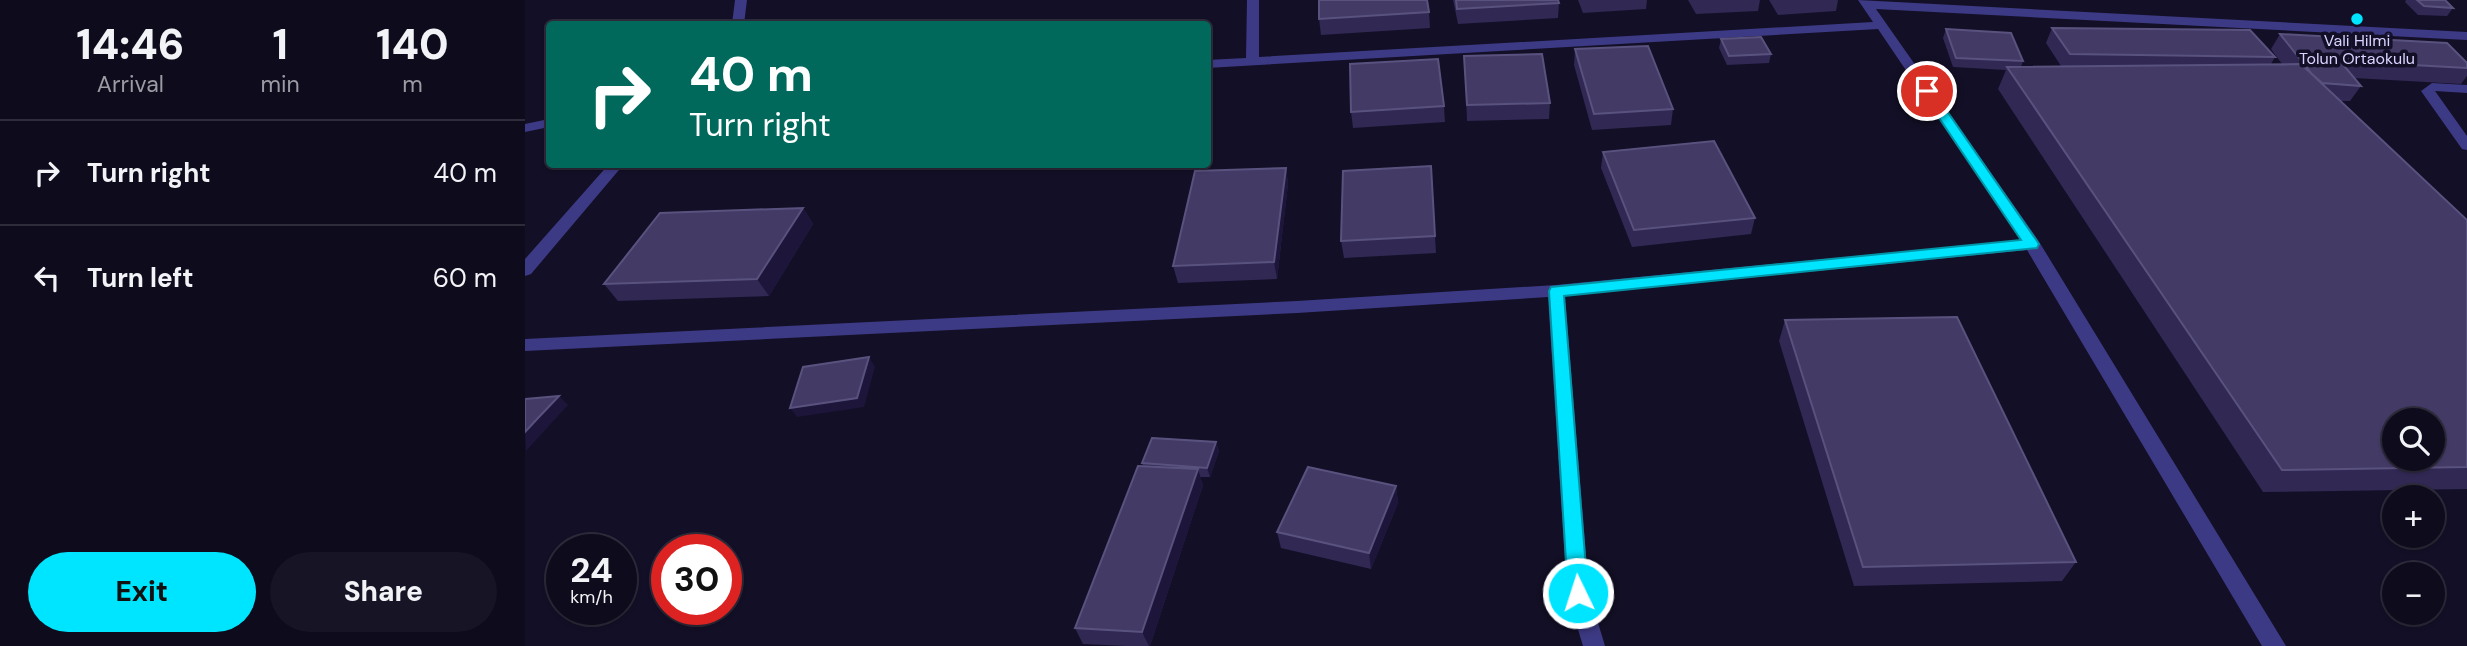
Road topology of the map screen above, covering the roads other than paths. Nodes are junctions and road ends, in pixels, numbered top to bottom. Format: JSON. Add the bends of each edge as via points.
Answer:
{"nodes":[{"id":1,"x":741,"y":0,"type":"edge"},
{"id":2,"x":1253,"y":0,"type":"edge"},
{"id":3,"x":1865,"y":3,"type":"edge"},
{"id":4,"x":738,"y":21,"type":"edge"},
{"id":5,"x":1882,"y":25,"type":"junction"},
{"id":6,"x":2467,"y":36,"type":"edge"},
{"id":7,"x":1252,"y":61,"type":"junction"},
{"id":8,"x":1211,"y":64,"type":"edge"},
{"id":9,"x":2467,"y":89,"type":"edge"},
{"id":10,"x":546,"y":124,"type":"edge"},
{"id":11,"x":525,"y":128,"type":"edge"},
{"id":12,"x":2467,"y":146,"type":"edge"},
{"id":13,"x":614,"y":168,"type":"edge"},
{"id":14,"x":2032,"y":244,"type":"junction"},
{"id":15,"x":525,"y":270,"type":"edge"},
{"id":16,"x":1556,"y":291,"type":"junction"},
{"id":17,"x":525,"y":345,"type":"edge"},
{"id":18,"x":1594,"y":646,"type":"edge"},
{"id":19,"x":2275,"y":646,"type":"edge"}],
"edges":[{"from":1,"to":4,"type":"street"},
{"from":2,"to":7,"type":"street"},
{"from":3,"to":5,"type":"street"},
{"from":3,"to":6,"type":"street"},
{"from":5,"to":7,"type":"street"},
{"from":5,"to":14,"type":"street"},
{"from":7,"to":8,"type":"street"},
{"from":9,"to":12,"type":"street","via":[[2432,87],[2428,91]]},
{"from":10,"to":11,"type":"street"},
{"from":13,"to":15,"type":"street"},
{"from":14,"to":16,"type":"street"},
{"from":14,"to":19,"type":"street"},
{"from":16,"to":17,"type":"street"},
{"from":16,"to":18,"type":"street","via":[[1578,593]]}]}
